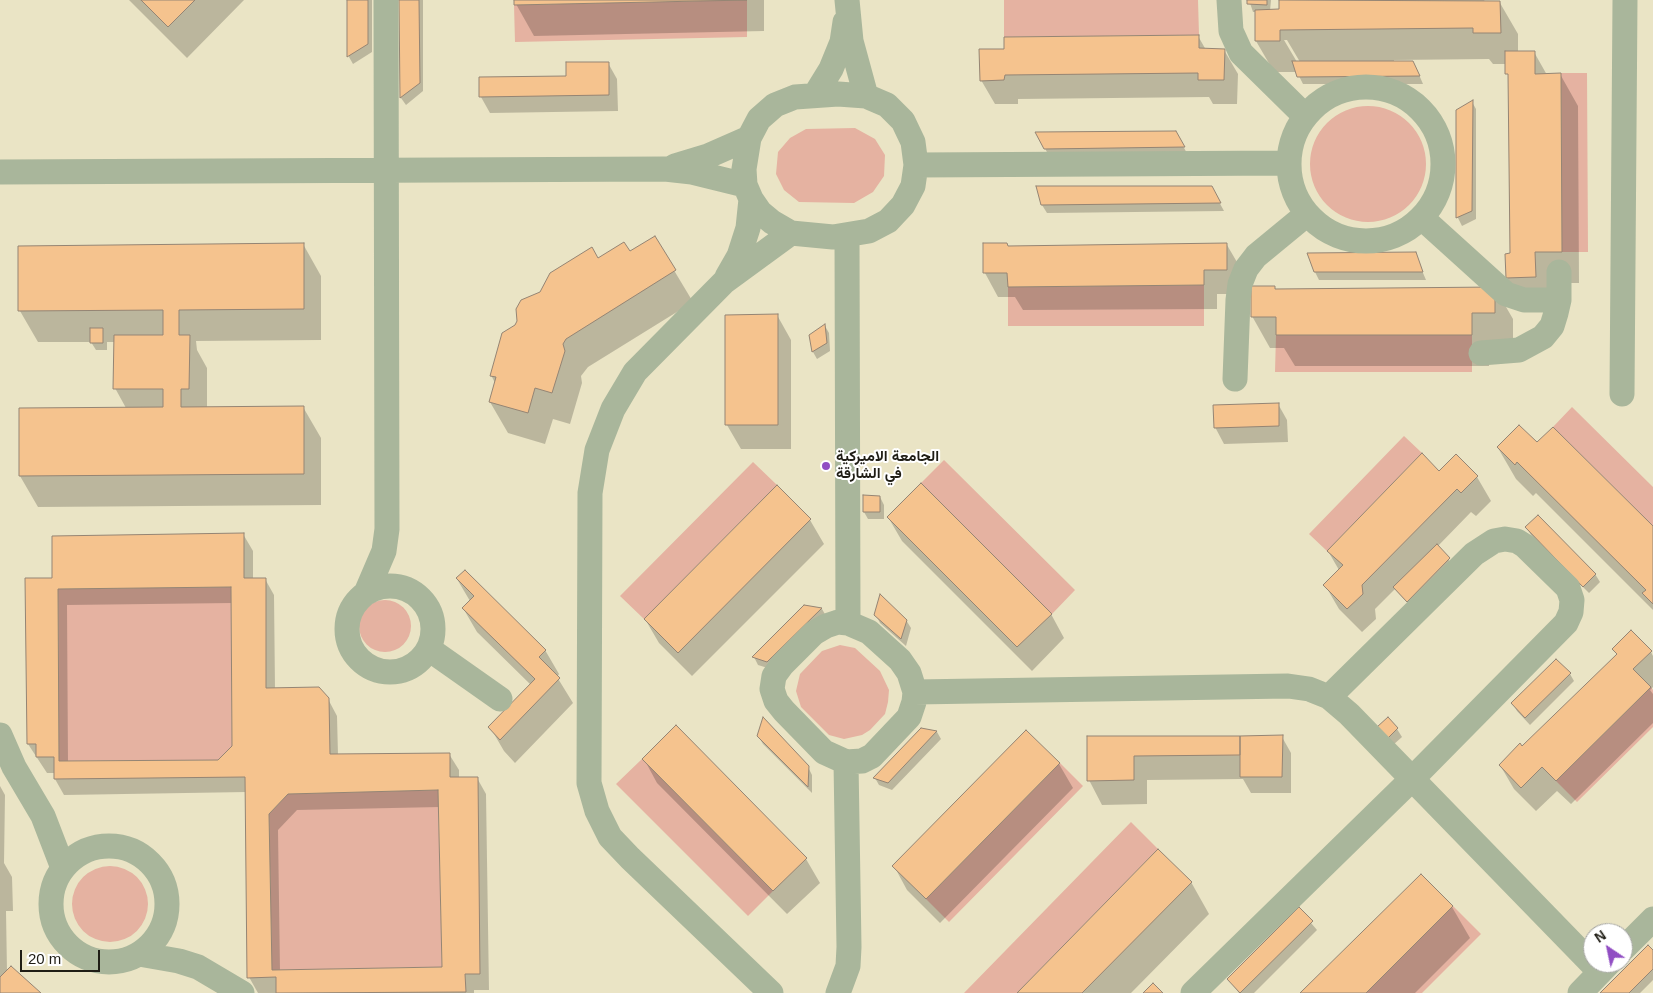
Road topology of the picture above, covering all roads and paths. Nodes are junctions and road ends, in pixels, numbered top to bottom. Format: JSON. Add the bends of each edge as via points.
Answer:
{"nodes":[{"id":1,"x":386,"y":0,"type":"edge"},
{"id":2,"x":1229,"y":0,"type":"edge"},
{"id":3,"x":1625,"y":0,"type":"edge"},
{"id":4,"x":847,"y":6,"type":"edge"},
{"id":5,"x":816,"y":95,"type":"junction"},
{"id":6,"x":866,"y":96,"type":"junction"},
{"id":7,"x":1305,"y":116,"type":"junction"},
{"id":8,"x":748,"y":138,"type":"junction"},
{"id":9,"x":1289,"y":163,"type":"junction"},
{"id":10,"x":916,"y":164,"type":"junction"},
{"id":11,"x":665,"y":169,"type":"junction"},
{"id":12,"x":387,"y":170,"type":"junction"},
{"id":13,"x":0,"y":172,"type":"edge"},
{"id":14,"x":748,"y":192,"type":"junction"},
{"id":15,"x":1307,"y":214,"type":"junction"},
{"id":16,"x":1422,"y":218,"type":"junction"},
{"id":17,"x":791,"y":232,"type":"junction"},
{"id":18,"x":847,"y":235,"type":"junction"},
{"id":19,"x":1559,"y":272,"type":"dead end"},
{"id":20,"x":724,"y":282,"type":"junction"},
{"id":21,"x":1559,"y":300,"type":"junction"},
{"id":22,"x":1481,"y":353,"type":"dead end"},
{"id":23,"x":1235,"y":379,"type":"dead end"},
{"id":24,"x":1622,"y":394,"type":"dead end"},
{"id":25,"x":387,"y":529,"type":"junction"},
{"id":26,"x":410,"y":591,"type":"junction"},
{"id":27,"x":366,"y":593,"type":"junction"},
{"id":28,"x":848,"y":623,"type":"junction"},
{"id":29,"x":428,"y":649,"type":"junction"},
{"id":30,"x":915,"y":692,"type":"junction"},
{"id":31,"x":1329,"y":697,"type":"junction"},
{"id":32,"x":500,"y":699,"type":"dead end"},
{"id":33,"x":0,"y":734,"type":"edge"},
{"id":34,"x":846,"y":762,"type":"junction"},
{"id":35,"x":1412,"y":779,"type":"junction"},
{"id":36,"x":43,"y":816,"type":"junction"},
{"id":37,"x":83,"y":852,"type":"junction"},
{"id":38,"x":63,"y":868,"type":"junction"},
{"id":39,"x":1653,"y":919,"type":"edge"},
{"id":40,"x":164,"y":922,"type":"junction"},
{"id":41,"x":1633,"y":939,"type":"edge"},
{"id":42,"x":1583,"y":946,"type":"edge"},
{"id":43,"x":139,"y":954,"type":"junction"},
{"id":44,"x":198,"y":967,"type":"junction"},
{"id":45,"x":1600,"y":973,"type":"edge"},
{"id":46,"x":242,"y":993,"type":"edge"},
{"id":47,"x":771,"y":993,"type":"edge"},
{"id":48,"x":838,"y":993,"type":"edge"},
{"id":49,"x":1193,"y":993,"type":"edge"},
{"id":50,"x":1580,"y":993,"type":"edge"}],
"edges":[{"from":1,"to":12,"type":"street"},
{"from":2,"to":7,"type":"street","via":[[1231,31],[1241,53]]},
{"from":3,"to":24,"type":"street"},
{"from":4,"to":5,"type":"street","via":[[842,42]]},
{"from":4,"to":6,"type":"street"},
{"from":5,"to":6,"type":"street"},
{"from":5,"to":8,"type":"street","via":[[795,97],[775,105],[759,119]]},
{"from":6,"to":10,"type":"street","via":[[887,105],[903,121],[913,142]]},
{"from":7,"to":9,"type":"street","via":[[1291,146]]},
{"from":7,"to":16,"type":"street","via":[[1331,95],[1363,87],[1396,92],[1424,111],[1440,140],[1444,174],[1432,205]]},
{"from":8,"to":11,"type":"street","via":[[708,156]]},
{"from":8,"to":14,"type":"street","via":[[745,153]]},
{"from":9,"to":10,"type":"street"},
{"from":9,"to":15,"type":"street","via":[[1290,182]]},
{"from":10,"to":18,"type":"street","via":[[913,186],[903,205],[888,221],[869,231]]},
{"from":11,"to":12,"type":"street"},
{"from":11,"to":14,"type":"street","via":[[719,177]]},
{"from":12,"to":13,"type":"street"},
{"from":12,"to":25,"type":"street"},
{"from":14,"to":17,"type":"street","via":[[760,212]]},
{"from":14,"to":20,"type":"street","via":[[748,228],[739,256]]},
{"from":15,"to":16,"type":"street","via":[[1336,236],[1354,241],[1391,238]]},
{"from":15,"to":23,"type":"street","via":[[1256,256],[1246,269],[1238,300]]},
{"from":16,"to":21,"type":"street","via":[[1506,294],[1524,300]]},
{"from":17,"to":18,"type":"street"},
{"from":17,"to":20,"type":"street"},
{"from":18,"to":28,"type":"street"},
{"from":19,"to":21,"type":"street"},
{"from":20,"to":47,"type":"street","via":[[635,372],[612,409],[597,450],[590,493],[590,783],[597,811],[610,837]]},
{"from":21,"to":22,"type":"street","via":[[1552,326],[1531,345],[1518,350]]},
{"from":25,"to":26,"type":"street","via":[[399,571]]},
{"from":25,"to":27,"type":"street","via":[[384,551]]},
{"from":26,"to":27,"type":"street","via":[[388,586]]},
{"from":26,"to":29,"type":"street","via":[[426,605],[432,619],[433,634]]},
{"from":27,"to":29,"type":"street","via":[[349,615],[346,629],[348,643],[365,666],[378,671],[407,669]]},
{"from":28,"to":30,"type":"street","via":[[869,632],[900,660],[909,673]]},
{"from":28,"to":34,"type":"street","via":[[826,626],[814,633],[782,665],[774,676],[772,689],[784,711],[824,752]]},
{"from":29,"to":32,"type":"street"},
{"from":30,"to":31,"type":"street","via":[[1288,686],[1309,689]]},
{"from":30,"to":34,"type":"street","via":[[910,717],[893,736],[872,756],[862,761]]},
{"from":31,"to":35,"type":"street"},
{"from":31,"to":35,"type":"street","via":[[1474,554],[1494,540],[1517,541],[1560,578],[1572,600],[1566,624]]},
{"from":33,"to":36,"type":"street","via":[[14,767]]},
{"from":34,"to":48,"type":"street","via":[[849,947],[848,966]]},
{"from":35,"to":42,"type":"street"},
{"from":35,"to":49,"type":"street"},
{"from":36,"to":37,"type":"street","via":[[54,830]]},
{"from":36,"to":38,"type":"street"},
{"from":37,"to":38,"type":"street"},
{"from":37,"to":40,"type":"street","via":[[100,847],[118,847],[150,863],[165,890]]},
{"from":38,"to":43,"type":"street","via":[[54,883],[51,909],[58,933],[68,947],[84,957],[103,962],[122,961]]},
{"from":39,"to":41,"type":"street"},
{"from":40,"to":43,"type":"street","via":[[155,940]]},
{"from":40,"to":44,"type":"street"},
{"from":43,"to":44,"type":"street","via":[[160,956]]},
{"from":44,"to":46,"type":"street"},
{"from":45,"to":50,"type":"street"}]}
